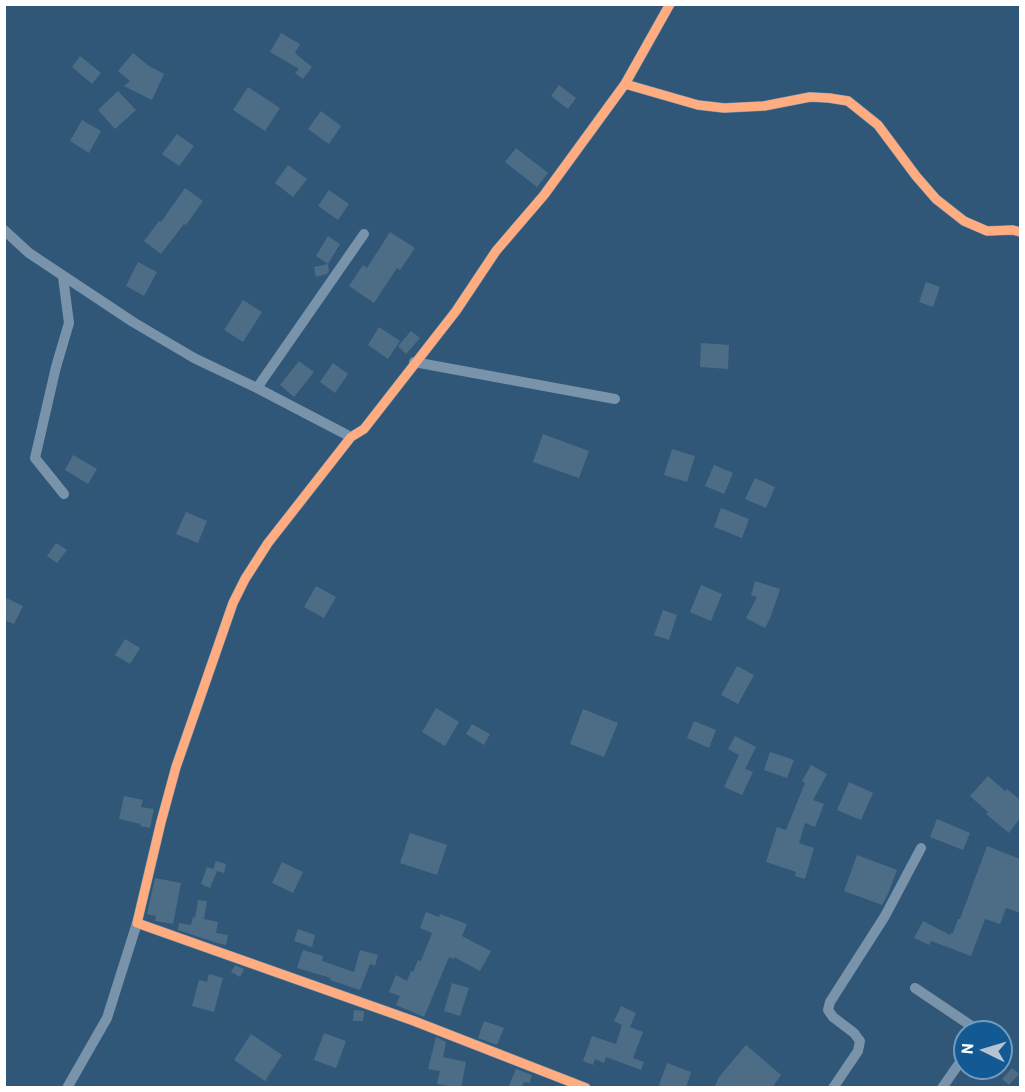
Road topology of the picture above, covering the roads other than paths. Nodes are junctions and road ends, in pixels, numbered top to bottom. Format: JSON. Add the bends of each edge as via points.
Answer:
{"nodes":[{"id":1,"x":670,"y":4,"type":"edge"},
{"id":2,"x":625,"y":84,"type":"junction"},
{"id":3,"x":4,"y":230,"type":"edge"},
{"id":4,"x":1020,"y":232,"type":"edge"},
{"id":5,"x":364,"y":234,"type":"dead end"},
{"id":6,"x":63,"y":277,"type":"junction"},
{"id":7,"x":414,"y":362,"type":"junction"},
{"id":8,"x":257,"y":388,"type":"junction"},
{"id":9,"x":615,"y":399,"type":"dead end"},
{"id":10,"x":351,"y":436,"type":"junction"},
{"id":11,"x":64,"y":494,"type":"dead end"},
{"id":12,"x":921,"y":848,"type":"dead end"},
{"id":13,"x":137,"y":923,"type":"junction"},
{"id":14,"x":915,"y":987,"type":"dead end"},
{"id":15,"x":963,"y":1020,"type":"edge"},
{"id":16,"x":953,"y":1072,"type":"edge"},
{"id":17,"x":67,"y":1088,"type":"edge"},
{"id":18,"x":586,"y":1088,"type":"edge"},
{"id":19,"x":833,"y":1088,"type":"edge"},
{"id":20,"x":942,"y":1088,"type":"edge"}],
"edges":[{"from":1,"to":2,"type":"street"},
{"from":2,"to":4,"type":"street","via":[[698,105],[724,108],[764,106],[810,97],[848,100],[878,125],[936,199],[964,221],[987,231]]},
{"from":2,"to":7,"type":"street"},
{"from":3,"to":6,"type":"street"},
{"from":5,"to":8,"type":"street"},
{"from":6,"to":8,"type":"street","via":[[194,358]]},
{"from":6,"to":11,"type":"street","via":[[69,323],[35,458]]},
{"from":7,"to":9,"type":"street"},
{"from":7,"to":10,"type":"street","via":[[364,429]]},
{"from":8,"to":10,"type":"street"},
{"from":10,"to":13,"type":"street","via":[[268,543],[233,603],[176,767]]},
{"from":12,"to":19,"type":"street","via":[[885,916],[830,1002],[828,1010],[833,1017],[860,1041],[858,1051]]},
{"from":13,"to":17,"type":"street","via":[[107,1018]]},
{"from":13,"to":18,"type":"street","via":[[414,1021]]},
{"from":14,"to":15,"type":"street"},
{"from":16,"to":20,"type":"street"}]}
